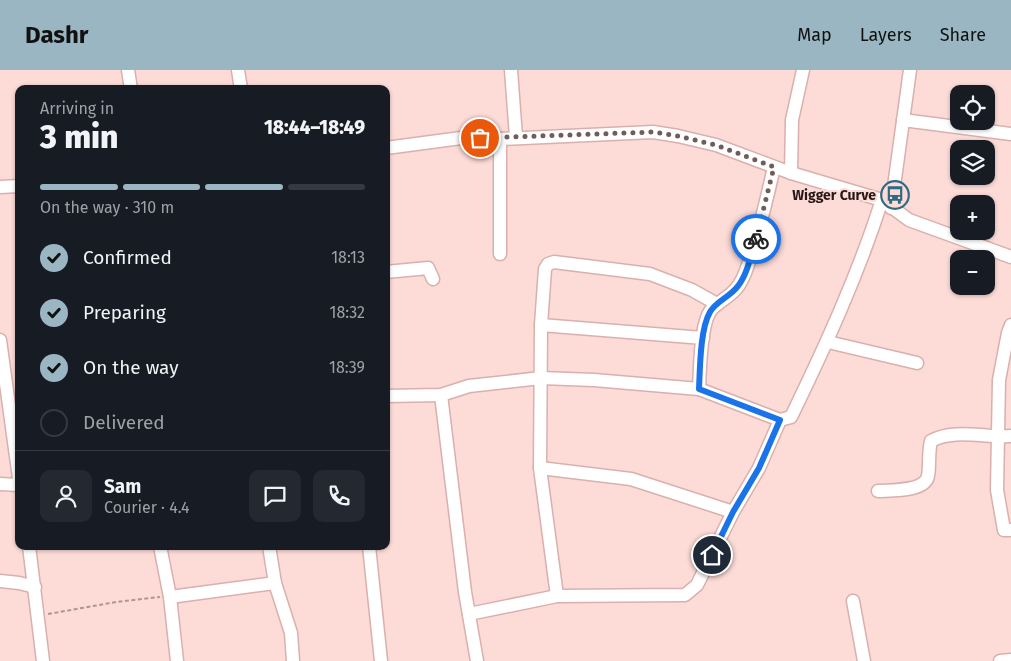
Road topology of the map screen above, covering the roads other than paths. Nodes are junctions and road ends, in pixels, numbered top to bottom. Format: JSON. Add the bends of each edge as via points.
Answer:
{"nodes":[{"id":1,"x":128,"y":70,"type":"edge"},
{"id":2,"x":238,"y":70,"type":"edge"},
{"id":3,"x":511,"y":70,"type":"edge"},
{"id":4,"x":803,"y":70,"type":"edge"},
{"id":5,"x":910,"y":70,"type":"edge"},
{"id":6,"x":130,"y":85,"type":"edge"},
{"id":7,"x":240,"y":85,"type":"edge"},
{"id":8,"x":903,"y":120,"type":"junction"},
{"id":9,"x":1011,"y":134,"type":"edge"},
{"id":10,"x":516,"y":137,"type":"junction"},
{"id":11,"x":500,"y":139,"type":"junction"},
{"id":12,"x":390,"y":147,"type":"edge"},
{"id":13,"x":774,"y":167,"type":"junction"},
{"id":14,"x":791,"y":173,"type":"junction"},
{"id":15,"x":15,"y":186,"type":"edge"},
{"id":16,"x":0,"y":187,"type":"edge"},
{"id":17,"x":886,"y":204,"type":"junction"},
{"id":18,"x":500,"y":254,"type":"dead end"},
{"id":19,"x":1011,"y":257,"type":"edge"},
{"id":20,"x":390,"y":272,"type":"edge"},
{"id":21,"x":433,"y":279,"type":"dead end"},
{"id":22,"x":717,"y":304,"type":"junction"},
{"id":23,"x":541,"y":325,"type":"junction"},
{"id":24,"x":1011,"y":325,"type":"edge"},
{"id":25,"x":703,"y":338,"type":"junction"},
{"id":26,"x":0,"y":340,"type":"edge"},
{"id":27,"x":828,"y":342,"type":"junction"},
{"id":28,"x":917,"y":363,"type":"dead end"},
{"id":29,"x":541,"y":378,"type":"junction"},
{"id":30,"x":699,"y":389,"type":"junction"},
{"id":31,"x":441,"y":395,"type":"junction"},
{"id":32,"x":390,"y":396,"type":"edge"},
{"id":33,"x":780,"y":420,"type":"junction"},
{"id":34,"x":1005,"y":436,"type":"edge"},
{"id":35,"x":15,"y":449,"type":"edge"},
{"id":36,"x":540,"y":468,"type":"junction"},
{"id":37,"x":0,"y":484,"type":"edge"},
{"id":38,"x":15,"y":485,"type":"edge"},
{"id":39,"x":878,"y":492,"type":"dead end"},
{"id":40,"x":733,"y":512,"type":"junction"},
{"id":41,"x":1011,"y":530,"type":"edge"},
{"id":42,"x":30,"y":550,"type":"edge"},
{"id":43,"x":161,"y":550,"type":"edge"},
{"id":44,"x":270,"y":550,"type":"edge"},
{"id":45,"x":370,"y":550,"type":"edge"},
{"id":46,"x":0,"y":581,"type":"edge"},
{"id":47,"x":276,"y":582,"type":"junction"},
{"id":48,"x":35,"y":587,"type":"junction"},
{"id":49,"x":557,"y":596,"type":"junction"},
{"id":50,"x":170,"y":597,"type":"junction"},
{"id":51,"x":853,"y":601,"type":"dead end"},
{"id":52,"x":469,"y":614,"type":"junction"},
{"id":53,"x":1011,"y":660,"type":"edge"},
{"id":54,"x":43,"y":661,"type":"edge"},
{"id":55,"x":177,"y":661,"type":"edge"},
{"id":56,"x":293,"y":661,"type":"edge"},
{"id":57,"x":382,"y":661,"type":"edge"},
{"id":58,"x":473,"y":661,"type":"edge"},
{"id":59,"x":864,"y":661,"type":"edge"},
{"id":60,"x":1000,"y":661,"type":"edge"}],
"edges":[{"from":1,"to":6,"type":"street"},
{"from":2,"to":7,"type":"street"},
{"from":3,"to":10,"type":"street"},
{"from":4,"to":14,"type":"street","via":[[792,120]]},
{"from":5,"to":8,"type":"street"},
{"from":8,"to":9,"type":"street"},
{"from":8,"to":17,"type":"street"},
{"from":10,"to":11,"type":"street"},
{"from":10,"to":13,"type":"street","via":[[653,132],[716,145]]},
{"from":11,"to":12,"type":"street","via":[[461,138]]},
{"from":11,"to":18,"type":"street"},
{"from":13,"to":14,"type":"street"},
{"from":13,"to":22,"type":"street","via":[[748,266],[739,286]]},
{"from":14,"to":17,"type":"street"},
{"from":15,"to":16,"type":"street"},
{"from":17,"to":19,"type":"street","via":[[909,220]]},
{"from":17,"to":27,"type":"street"},
{"from":20,"to":21,"type":"street","via":[[428,268]]},
{"from":22,"to":23,"type":"street","via":[[692,290],[650,274],[554,262],[545,269]]},
{"from":22,"to":25,"type":"street","via":[[709,313]]},
{"from":23,"to":25,"type":"street"},
{"from":23,"to":29,"type":"street"},
{"from":24,"to":34,"type":"street","via":[[999,380]]},
{"from":25,"to":30,"type":"street"},
{"from":26,"to":35,"type":"street"},
{"from":27,"to":28,"type":"street"},
{"from":27,"to":33,"type":"street","via":[[791,418]]},
{"from":29,"to":30,"type":"street"},
{"from":29,"to":31,"type":"street","via":[[469,386]]},
{"from":29,"to":36,"type":"street"},
{"from":30,"to":33,"type":"street"},
{"from":31,"to":32,"type":"street"},
{"from":31,"to":52,"type":"street"},
{"from":33,"to":40,"type":"street","via":[[759,468]]},
{"from":34,"to":39,"type":"street","via":[[939,436],[931,441],[928,478],[924,484]]},
{"from":34,"to":41,"type":"street","via":[[997,490],[1004,530]]},
{"from":36,"to":40,"type":"street","via":[[631,479]]},
{"from":36,"to":49,"type":"street"},
{"from":37,"to":38,"type":"street"},
{"from":40,"to":49,"type":"street","via":[[697,584],[684,596]]},
{"from":42,"to":48,"type":"street"},
{"from":43,"to":50,"type":"street"},
{"from":44,"to":47,"type":"street"},
{"from":45,"to":57,"type":"street"},
{"from":46,"to":48,"type":"street"},
{"from":47,"to":50,"type":"street"},
{"from":47,"to":56,"type":"street","via":[[290,633]]},
{"from":48,"to":54,"type":"street"},
{"from":49,"to":52,"type":"street"},
{"from":50,"to":55,"type":"street"},
{"from":51,"to":59,"type":"street"},
{"from":52,"to":58,"type":"street"},
{"from":53,"to":60,"type":"street"}]}
